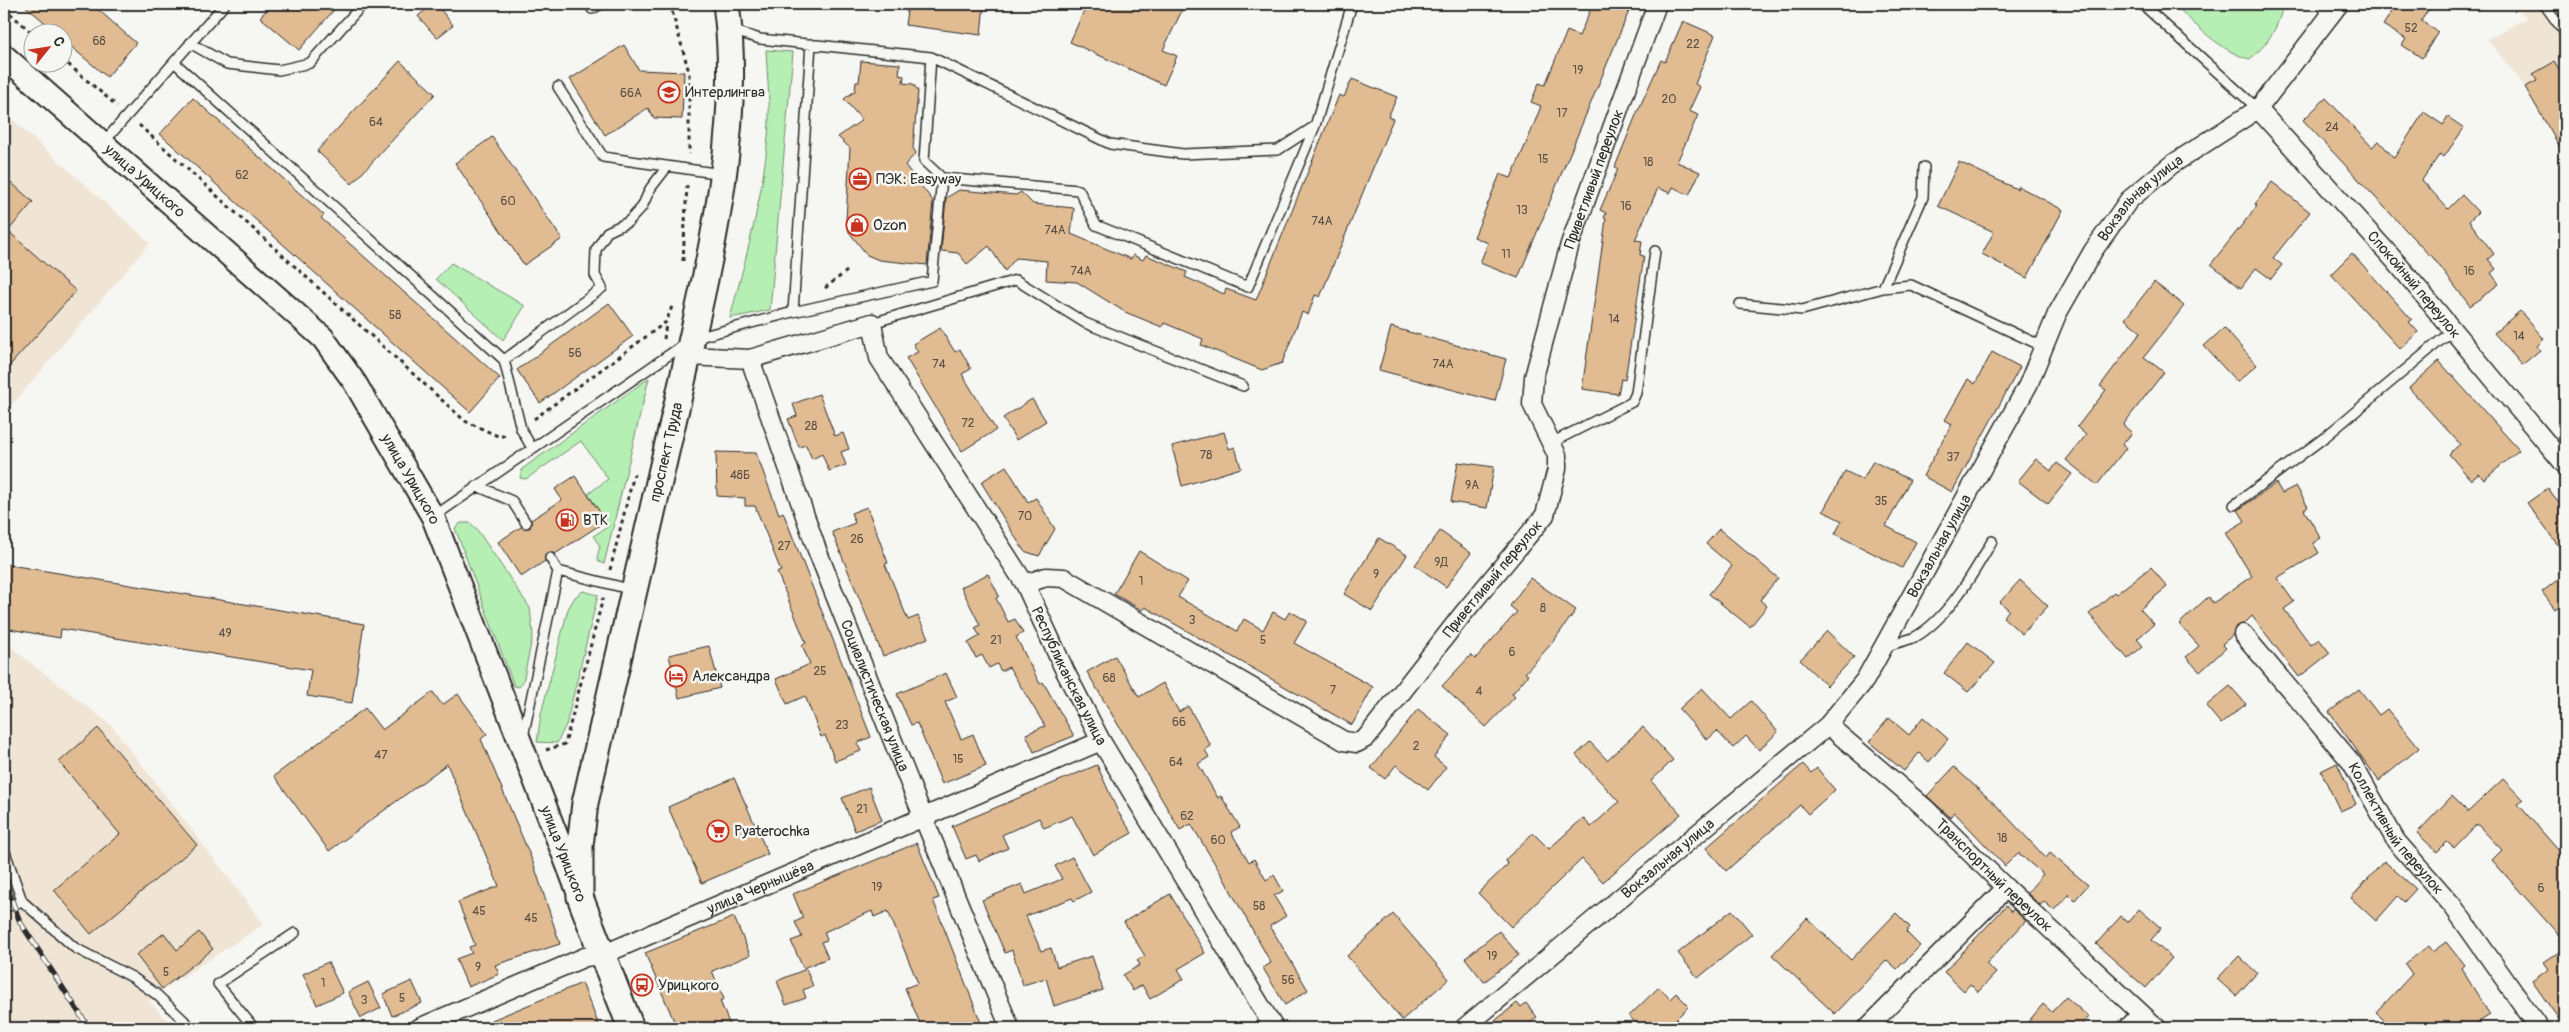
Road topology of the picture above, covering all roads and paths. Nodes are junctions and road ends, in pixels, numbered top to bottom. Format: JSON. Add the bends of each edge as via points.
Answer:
{"nodes":[{"id":1,"x":225,"y":4,"type":"edge"},
{"id":2,"x":363,"y":4,"type":"edge"},
{"id":3,"x":589,"y":4,"type":"edge"},
{"id":4,"x":601,"y":4,"type":"edge"},
{"id":5,"x":670,"y":4,"type":"edge"},
{"id":6,"x":726,"y":4,"type":"edge"},
{"id":7,"x":1352,"y":4,"type":"edge"},
{"id":8,"x":1657,"y":4,"type":"edge"},
{"id":9,"x":2142,"y":4,"type":"edge"},
{"id":10,"x":2339,"y":4,"type":"edge"},
{"id":11,"x":2544,"y":4,"type":"edge"},
{"id":12,"x":4,"y":8,"type":"edge"},
{"id":13,"x":2326,"y":11,"type":"edge"},
{"id":14,"x":22,"y":24,"type":"edge"},
{"id":15,"x":730,"y":30,"type":"junction"},
{"id":16,"x":2565,"y":33,"type":"edge"},
{"id":17,"x":190,"y":44,"type":"junction"},
{"id":18,"x":811,"y":44,"type":"junction"},
{"id":19,"x":4,"y":56,"type":"edge"},
{"id":20,"x":931,"y":57,"type":"junction"},
{"id":21,"x":174,"y":62,"type":"junction"},
{"id":22,"x":72,"y":68,"type":"edge"},
{"id":23,"x":558,"y":87,"type":"dead end"},
{"id":24,"x":2258,"y":109,"type":"junction"},
{"id":25,"x":127,"y":115,"type":"junction"},
{"id":26,"x":1315,"y":126,"type":"junction"},
{"id":27,"x":103,"y":142,"type":"junction"},
{"id":28,"x":667,"y":167,"type":"junction"},
{"id":29,"x":1924,"y":167,"type":"dead end"},
{"id":30,"x":688,"y":171,"type":"junction"},
{"id":31,"x":722,"y":174,"type":"junction"},
{"id":32,"x":942,"y":178,"type":"junction"},
{"id":33,"x":1655,"y":251,"type":"dead end"},
{"id":34,"x":682,"y":268,"type":"dead end"},
{"id":35,"x":847,"y":272,"type":"dead end"},
{"id":36,"x":827,"y":286,"type":"dead end"},
{"id":37,"x":1883,"y":288,"type":"junction"},
{"id":38,"x":675,"y":296,"type":"dead end"},
{"id":39,"x":1740,"y":304,"type":"dead end"},
{"id":40,"x":793,"y":312,"type":"junction"},
{"id":41,"x":666,"y":322,"type":"junction"},
{"id":42,"x":872,"y":323,"type":"junction"},
{"id":43,"x":2453,"y":330,"type":"junction"},
{"id":44,"x":2044,"y":346,"type":"junction"},
{"id":45,"x":690,"y":348,"type":"junction"},
{"id":46,"x":661,"y":359,"type":"junction"},
{"id":47,"x":750,"y":359,"type":"junction"},
{"id":48,"x":504,"y":360,"type":"junction"},
{"id":49,"x":1243,"y":386,"type":"dead end"},
{"id":50,"x":520,"y":429,"type":"junction"},
{"id":51,"x":1551,"y":443,"type":"junction"},
{"id":52,"x":532,"y":448,"type":"junction"},
{"id":53,"x":2565,"y":465,"type":"edge"},
{"id":54,"x":636,"y":468,"type":"dead end"},
{"id":55,"x":477,"y":486,"type":"junction"},
{"id":56,"x":2234,"y":505,"type":"dead end"},
{"id":57,"x":433,"y":517,"type":"junction"},
{"id":58,"x":526,"y":523,"type":"dead end"},
{"id":59,"x":1992,"y":541,"type":"dead end"},
{"id":60,"x":550,"y":558,"type":"dead end"},
{"id":61,"x":558,"y":571,"type":"junction"},
{"id":62,"x":607,"y":583,"type":"junction"},
{"id":63,"x":1026,"y":584,"type":"junction"},
{"id":64,"x":635,"y":590,"type":"junction"},
{"id":65,"x":2243,"y":634,"type":"dead end"},
{"id":66,"x":1883,"y":648,"type":"junction"},
{"id":67,"x":1828,"y":725,"type":"junction"},
{"id":68,"x":1101,"y":741,"type":"junction"},
{"id":69,"x":531,"y":749,"type":"junction"},
{"id":70,"x":924,"y":819,"type":"junction"},
{"id":71,"x":4,"y":849,"type":"edge"},
{"id":72,"x":2006,"y":888,"type":"junction"},
{"id":73,"x":580,"y":898,"type":"junction"},
{"id":74,"x":22,"y":901,"type":"junction"},
{"id":75,"x":4,"y":908,"type":"edge"},
{"id":76,"x":295,"y":933,"type":"dead end"},
{"id":77,"x":602,"y":955,"type":"junction"},
{"id":78,"x":2141,"y":1014,"type":"junction"},
{"id":79,"x":192,"y":1028,"type":"edge"},
{"id":80,"x":254,"y":1028,"type":"edge"},
{"id":81,"x":420,"y":1028,"type":"edge"},
{"id":82,"x":631,"y":1028,"type":"edge"},
{"id":83,"x":1010,"y":1028,"type":"edge"},
{"id":84,"x":1274,"y":1028,"type":"edge"},
{"id":85,"x":1464,"y":1028,"type":"edge"},
{"id":86,"x":1867,"y":1028,"type":"edge"},
{"id":87,"x":2128,"y":1028,"type":"edge"},
{"id":88,"x":2157,"y":1028,"type":"edge"},
{"id":89,"x":2539,"y":1028,"type":"edge"}],
"edges":[{"from":1,"to":17,"type":"lane"},
{"from":2,"to":17,"type":"lane","via":[[310,63],[279,70],[227,64]]},
{"from":3,"to":4,"type":"lane","via":[[592,9]]},
{"from":5,"to":30,"type":"path","via":[[689,72]]},
{"from":6,"to":15,"type":"main road","name":"проспект Труда"},
{"from":7,"to":26,"type":"lane"},
{"from":8,"to":51,"type":"street","name":"Приветливый переулок","via":[[1570,244],[1534,376],[1532,404]]},
{"from":9,"to":24,"type":"lane"},
{"from":10,"to":13,"type":"street","name":"Вокзальная улица"},
{"from":11,"to":16,"type":"lane"},
{"from":12,"to":14,"type":"path"},
{"from":13,"to":24,"type":"street","name":"Вокзальная улица"},
{"from":15,"to":18,"type":"lane","via":[[760,40]]},
{"from":15,"to":31,"type":"main road","name":"проспект Труда","via":[[732,93]]},
{"from":17,"to":21,"type":"lane"},
{"from":18,"to":20,"type":"lane"},
{"from":18,"to":40,"type":"lane"},
{"from":19,"to":27,"type":"street","name":"улица Урицкого"},
{"from":20,"to":26,"type":"lane","via":[[1110,144],[1183,154],[1278,150]]},
{"from":20,"to":32,"type":"lane","via":[[924,161]]},
{"from":21,"to":25,"type":"lane"},
{"from":21,"to":48,"type":"lane"},
{"from":22,"to":25,"type":"path"},
{"from":23,"to":28,"type":"lane","via":[[603,157]]},
{"from":24,"to":43,"type":"street","name":"Спокойный переулок"},
{"from":24,"to":44,"type":"street","name":"Вокзальная улица","via":[[2171,165],[2129,200],[2093,251],[2057,314]]},
{"from":25,"to":27,"type":"lane"},
{"from":25,"to":50,"type":"path","via":[[465,421],[500,437]]},
{"from":26,"to":32,"type":"lane","via":[[1248,287],[1096,225],[1079,190]]},
{"from":27,"to":57,"type":"street","name":"улица Урицкого","via":[[323,338],[355,383]]},
{"from":28,"to":30,"type":"lane"},
{"from":28,"to":48,"type":"lane","via":[[650,189],[642,207],[628,222],[607,232],[596,250],[595,275],[602,288]]},
{"from":29,"to":37,"type":"lane","via":[[1923,197]]},
{"from":30,"to":31,"type":"lane"},
{"from":30,"to":34,"type":"path"},
{"from":31,"to":45,"type":"main road","name":"проспект Труда","via":[[707,275]]},
{"from":32,"to":40,"type":"lane","via":[[932,281]]},
{"from":33,"to":51,"type":"lane","via":[[1636,393],[1632,402]]},
{"from":35,"to":36,"type":"path"},
{"from":37,"to":39,"type":"lane","via":[[1802,310]]},
{"from":37,"to":44,"type":"lane","via":[[1911,285]]},
{"from":38,"to":41,"type":"path"},
{"from":40,"to":45,"type":"lane"},
{"from":41,"to":46,"type":"path"},
{"from":41,"to":50,"type":"path"},
{"from":42,"to":47,"type":"street"},
{"from":42,"to":49,"type":"lane","via":[[1016,280],[1085,323]]},
{"from":42,"to":63,"type":"street","name":"Республиканская улица","via":[[879,358]]},
{"from":43,"to":53,"type":"street","name":"Спокойный переулок"},
{"from":43,"to":56,"type":"lane","via":[[2325,437]]},
{"from":44,"to":66,"type":"street","name":"Вокзальная улица","via":[[2028,385]]},
{"from":45,"to":46,"type":"lane"},
{"from":45,"to":47,"type":"street"},
{"from":45,"to":64,"type":"main road","name":"проспект Труда"},
{"from":46,"to":52,"type":"lane"},
{"from":47,"to":70,"type":"street","name":"Социалистическая улица","via":[[817,550]]},
{"from":48,"to":50,"type":"lane"},
{"from":50,"to":52,"type":"lane"},
{"from":51,"to":63,"type":"street","name":"Приветливый переулок","via":[[1557,456],[1557,469],[1545,515],[1366,738],[1357,743],[1344,741],[1064,578],[1046,577]]},
{"from":52,"to":55,"type":"lane"},
{"from":54,"to":62,"type":"path"},
{"from":55,"to":57,"type":"lane"},
{"from":55,"to":58,"type":"lane","via":[[512,501]]},
{"from":57,"to":69,"type":"street","name":"улица Урицкого"},
{"from":59,"to":66,"type":"lane","via":[[1975,572],[1938,619],[1914,637]]},
{"from":60,"to":61,"type":"lane"},
{"from":61,"to":62,"type":"lane"},
{"from":61,"to":69,"type":"lane"},
{"from":62,"to":64,"type":"lane"},
{"from":62,"to":69,"type":"path","via":[[565,744]]},
{"from":63,"to":68,"type":"street","name":"Республиканская улица"},
{"from":64,"to":73,"type":"main road","name":"проспект Труда","via":[[585,803],[580,846]]},
{"from":65,"to":89,"type":"street","name":"Коллективный переулок","via":[[2352,763],[2396,840],[2452,905]]},
{"from":66,"to":67,"type":"street","name":"Вокзальная улица","via":[[1865,680]]},
{"from":67,"to":72,"type":"street","name":"Транспортный переулок","via":[[1925,808]]},
{"from":67,"to":85,"type":"street","name":"Вокзальная улица"},
{"from":68,"to":70,"type":"street","name":"улица Чернышёва"},
{"from":68,"to":84,"type":"street","name":"Республиканская улица"},
{"from":69,"to":73,"type":"street","name":"улица Урицкого"},
{"from":70,"to":77,"type":"street","name":"улица Чернышёва"},
{"from":70,"to":83,"type":"street","name":"Социалистическая улица"},
{"from":71,"to":74,"type":"lane"},
{"from":72,"to":78,"type":"street","name":"Транспортный переулок"},
{"from":72,"to":86,"type":"street"},
{"from":73,"to":77,"type":"main road","name":"улица Урицкого"},
{"from":74,"to":75,"type":"lane"},
{"from":74,"to":79,"type":"lane","via":[[75,948],[132,977],[156,994]]},
{"from":76,"to":80,"type":"lane","via":[[218,984]]},
{"from":77,"to":81,"type":"street","name":"улица Чернышёва","via":[[585,957]]},
{"from":77,"to":82,"type":"main road","name":"улица Урицкого"},
{"from":78,"to":87,"type":"street"},
{"from":78,"to":88,"type":"street","name":"Транспортный переулок"}]}
